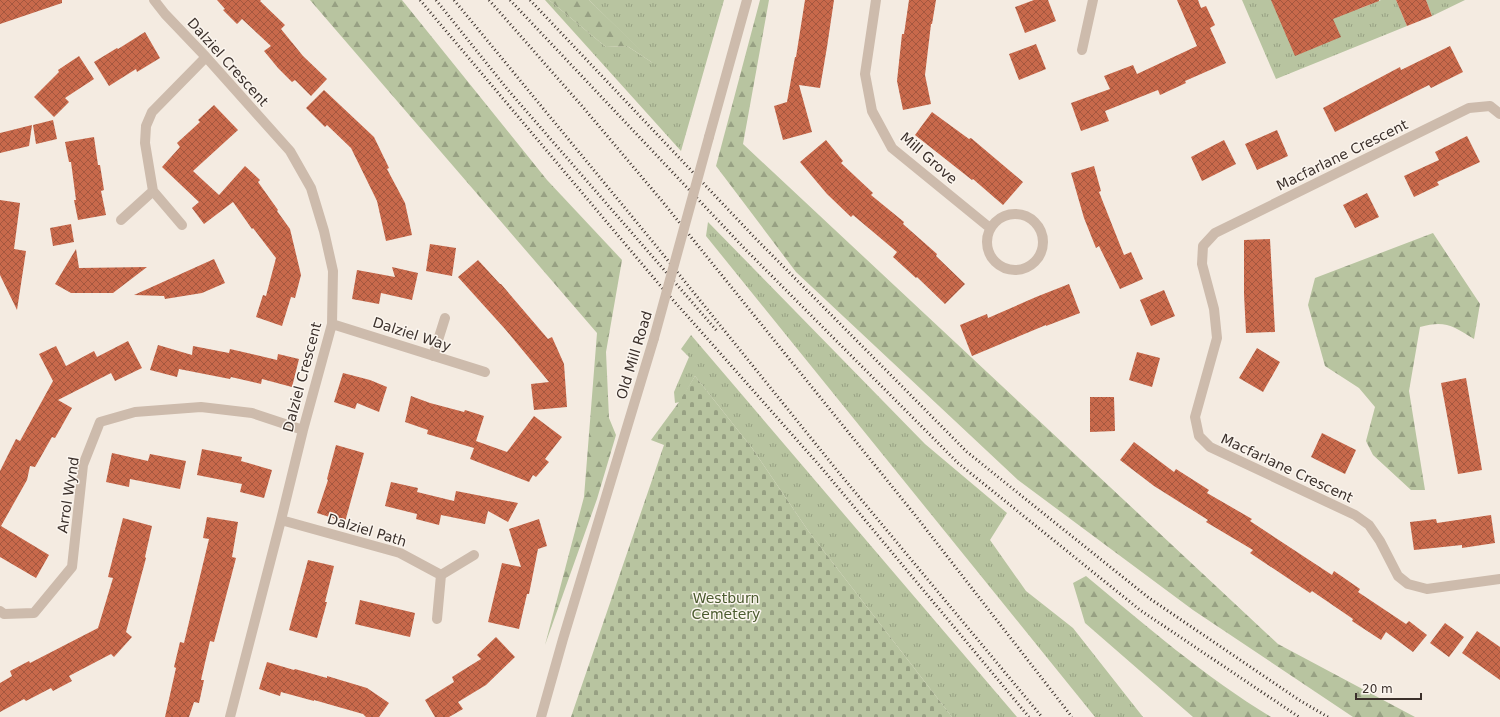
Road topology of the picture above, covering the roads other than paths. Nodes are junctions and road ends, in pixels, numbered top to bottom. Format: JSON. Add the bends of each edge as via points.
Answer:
{"nodes":[{"id":1,"x":154,"y":0,"type":"edge"},
{"id":2,"x":747,"y":0,"type":"edge"},
{"id":3,"x":876,"y":0,"type":"edge"},
{"id":4,"x":1093,"y":0,"type":"edge"},
{"id":5,"x":1082,"y":50,"type":"dead end"},
{"id":6,"x":206,"y":58,"type":"junction"},
{"id":7,"x":1500,"y":114,"type":"edge"},
{"id":8,"x":153,"y":191,"type":"junction"},
{"id":9,"x":121,"y":220,"type":"dead end"},
{"id":10,"x":182,"y":225,"type":"dead end"},
{"id":11,"x":990,"y":228,"type":"junction"},
{"id":12,"x":445,"y":318,"type":"dead end"},
{"id":13,"x":332,"y":324,"type":"junction"},
{"id":14,"x":433,"y":356,"type":"junction"},
{"id":15,"x":484,"y":372,"type":"dead end"},
{"id":16,"x":303,"y":430,"type":"junction"},
{"id":17,"x":281,"y":520,"type":"junction"},
{"id":18,"x":474,"y":555,"type":"dead end"},
{"id":19,"x":441,"y":575,"type":"junction"},
{"id":20,"x":1500,"y":579,"type":"edge"},
{"id":21,"x":0,"y":611,"type":"edge"},
{"id":22,"x":438,"y":619,"type":"dead end"},
{"id":23,"x":230,"y":717,"type":"edge"},
{"id":24,"x":541,"y":717,"type":"edge"}],
"edges":[{"from":1,"to":6,"type":"street","name":"Dalziel Crescent"},
{"from":2,"to":24,"type":"street","name":"Old Mill Road","bridge":true,"via":[[654,338]]},
{"from":3,"to":11,"type":"street","name":"Mill Grove","via":[[865,74],[872,111],[892,148]]},
{"from":4,"to":5,"type":"street"},
{"from":6,"to":8,"type":"street","via":[[152,112],[146,126],[145,143]]},
{"from":6,"to":13,"type":"street","name":"Dalziel Crescent","via":[[290,151],[311,188],[333,271]]},
{"from":7,"to":20,"type":"street","name":"Macfarlane Crescent","via":[[1490,106],[1469,108],[1215,233],[1203,246],[1202,264],[1214,309],[1218,338],[1195,417],[1199,436],[1210,447],[1355,515],[1368,525],[1380,541],[1398,576],[1408,584],[1427,589]]},
{"from":8,"to":9,"type":"street"},
{"from":8,"to":10,"type":"street"},
{"from":11,"to":11,"type":"street","via":[[987,238],[988,249],[992,259],[1001,266],[1011,270],[1022,269],[1032,264],[1039,256],[1043,245],[1042,235],[1037,225],[1029,218],[1007,214]]},
{"from":12,"to":14,"type":"street"},
{"from":13,"to":14,"type":"street","name":"Dalziel Way"},
{"from":13,"to":16,"type":"street","name":"Dalziel Crescent"},
{"from":14,"to":15,"type":"street","name":"Dalziel Way"},
{"from":16,"to":17,"type":"street","name":"Dalziel Crescent"},
{"from":16,"to":21,"type":"street","name":"Arrol Wynd","via":[[252,413],[201,406],[135,412],[100,422],[83,465],[72,566],[34,613],[4,614]]},
{"from":17,"to":19,"type":"street","name":"Dalziel Path","via":[[400,553]]},
{"from":17,"to":23,"type":"street","name":"Dalziel Crescent"},
{"from":18,"to":19,"type":"street"},
{"from":19,"to":22,"type":"street"}]}
